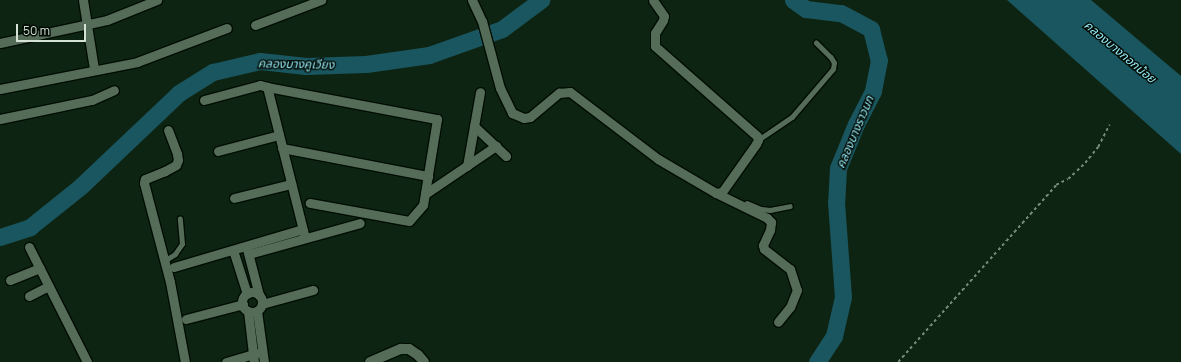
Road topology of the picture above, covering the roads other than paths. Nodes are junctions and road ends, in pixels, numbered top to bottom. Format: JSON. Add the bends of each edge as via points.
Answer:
{"nodes":[{"id":1,"x":83,"y":0,"type":"edge"},
{"id":2,"x":157,"y":0,"type":"edge"},
{"id":3,"x":321,"y":0,"type":"edge"},
{"id":4,"x":472,"y":0,"type":"edge"},
{"id":5,"x":653,"y":0,"type":"edge"},
{"id":6,"x":88,"y":23,"type":"junction"},
{"id":7,"x":255,"y":25,"type":"dead end"},
{"id":8,"x":227,"y":28,"type":"dead end"},
{"id":9,"x":0,"y":43,"type":"edge"},
{"id":10,"x":816,"y":43,"type":"dead end"},
{"id":11,"x":94,"y":69,"type":"junction"},
{"id":12,"x":267,"y":87,"type":"junction"},
{"id":13,"x":0,"y":89,"type":"edge"},
{"id":14,"x":114,"y":90,"type":"dead end"},
{"id":15,"x":480,"y":92,"type":"dead end"},
{"id":16,"x":204,"y":100,"type":"dead end"},
{"id":17,"x":0,"y":119,"type":"edge"},
{"id":18,"x":474,"y":126,"type":"junction"},
{"id":19,"x":168,"y":130,"type":"dead end"},
{"id":20,"x":279,"y":135,"type":"junction"},
{"id":21,"x":758,"y":140,"type":"junction"},
{"id":22,"x":496,"y":146,"type":"junction"},
{"id":23,"x":282,"y":148,"type":"junction"},
{"id":24,"x":218,"y":151,"type":"dead end"},
{"id":25,"x":506,"y":156,"type":"dead end"},
{"id":26,"x":467,"y":166,"type":"junction"},
{"id":27,"x":428,"y":176,"type":"junction"},
{"id":28,"x":291,"y":184,"type":"junction"},
{"id":29,"x":716,"y":193,"type":"junction"},
{"id":30,"x":425,"y":194,"type":"junction"},
{"id":31,"x":234,"y":198,"type":"dead end"},
{"id":32,"x":310,"y":203,"type":"dead end"},
{"id":33,"x":737,"y":203,"type":"junction"},
{"id":34,"x":790,"y":206,"type":"dead end"},
{"id":35,"x":180,"y":219,"type":"dead end"},
{"id":36,"x":360,"y":223,"type":"dead end"},
{"id":37,"x":304,"y":234,"type":"junction"},
{"id":38,"x":29,"y":247,"type":"dead end"},
{"id":39,"x":233,"y":250,"type":"junction"},
{"id":40,"x":248,"y":250,"type":"junction"},
{"id":41,"x":164,"y":261,"type":"junction"},
{"id":42,"x":174,"y":267,"type":"dead end"},
{"id":43,"x":40,"y":268,"type":"junction"},
{"id":44,"x":10,"y":280,"type":"dead end"},
{"id":45,"x":49,"y":286,"type":"junction"},
{"id":46,"x":313,"y":290,"type":"dead end"},
{"id":47,"x":29,"y":296,"type":"dead end"},
{"id":48,"x":254,"y":305,"type":"junction"},
{"id":49,"x":186,"y":319,"type":"dead end"},
{"id":50,"x":778,"y":322,"type":"dead end"},
{"id":51,"x":262,"y":351,"type":"junction"},
{"id":52,"x":253,"y":358,"type":"edge"},
{"id":53,"x":87,"y":362,"type":"edge"},
{"id":54,"x":185,"y":362,"type":"edge"},
{"id":55,"x":226,"y":362,"type":"edge"},
{"id":56,"x":264,"y":362,"type":"edge"},
{"id":57,"x":370,"y":362,"type":"edge"},
{"id":58,"x":424,"y":362,"type":"edge"}],
"edges":[{"from":1,"to":6,"type":"street"},
{"from":2,"to":6,"type":"street","via":[[107,20]]},
{"from":3,"to":7,"type":"street"},
{"from":4,"to":29,"type":"street","via":[[482,21],[500,88],[512,113],[524,118],[530,117],[559,93],[570,92],[658,159]]},
{"from":5,"to":21,"type":"street","via":[[664,16],[655,33],[655,46]]},
{"from":6,"to":9,"type":"street"},
{"from":6,"to":11,"type":"street"},
{"from":8,"to":11,"type":"street","via":[[137,62]]},
{"from":10,"to":21,"type":"lane","via":[[831,58],[834,63],[833,69],[792,117]]},
{"from":11,"to":13,"type":"street"},
{"from":12,"to":16,"type":"street","via":[[260,85]]},
{"from":12,"to":20,"type":"street"},
{"from":12,"to":27,"type":"street","via":[[437,119]]},
{"from":14,"to":17,"type":"street","via":[[92,100]]},
{"from":15,"to":18,"type":"street"},
{"from":18,"to":22,"type":"street"},
{"from":18,"to":26,"type":"street"},
{"from":19,"to":41,"type":"street","via":[[178,160],[176,165],[145,179],[144,183]]},
{"from":20,"to":23,"type":"street"},
{"from":20,"to":24,"type":"street"},
{"from":21,"to":29,"type":"street","via":[[722,192]]},
{"from":22,"to":25,"type":"street"},
{"from":22,"to":26,"type":"street"},
{"from":23,"to":27,"type":"street"},
{"from":23,"to":28,"type":"street"},
{"from":26,"to":30,"type":"street"},
{"from":27,"to":30,"type":"street"},
{"from":28,"to":31,"type":"street"},
{"from":28,"to":37,"type":"street"},
{"from":29,"to":33,"type":"street"},
{"from":30,"to":32,"type":"street","via":[[423,205],[409,221]]},
{"from":33,"to":34,"type":"lane","via":[[770,210]]},
{"from":33,"to":50,"type":"street","via":[[771,222],[764,249],[790,269],[797,290],[790,307]]},
{"from":35,"to":41,"type":"lane","via":[[182,244],[175,254]]},
{"from":36,"to":37,"type":"street"},
{"from":37,"to":40,"type":"street"},
{"from":38,"to":43,"type":"street"},
{"from":39,"to":40,"type":"street"},
{"from":39,"to":42,"type":"street"},
{"from":39,"to":48,"type":"street","via":[[246,294]]},
{"from":40,"to":48,"type":"street"},
{"from":41,"to":54,"type":"street"},
{"from":43,"to":44,"type":"street"},
{"from":43,"to":45,"type":"street"},
{"from":45,"to":47,"type":"street"},
{"from":45,"to":53,"type":"street"},
{"from":46,"to":48,"type":"street"},
{"from":48,"to":49,"type":"street"},
{"from":48,"to":51,"type":"street"},
{"from":48,"to":52,"type":"street"},
{"from":51,"to":52,"type":"street"},
{"from":51,"to":56,"type":"street"},
{"from":52,"to":55,"type":"street"},
{"from":57,"to":58,"type":"street","via":[[402,349],[409,349]]}]}
